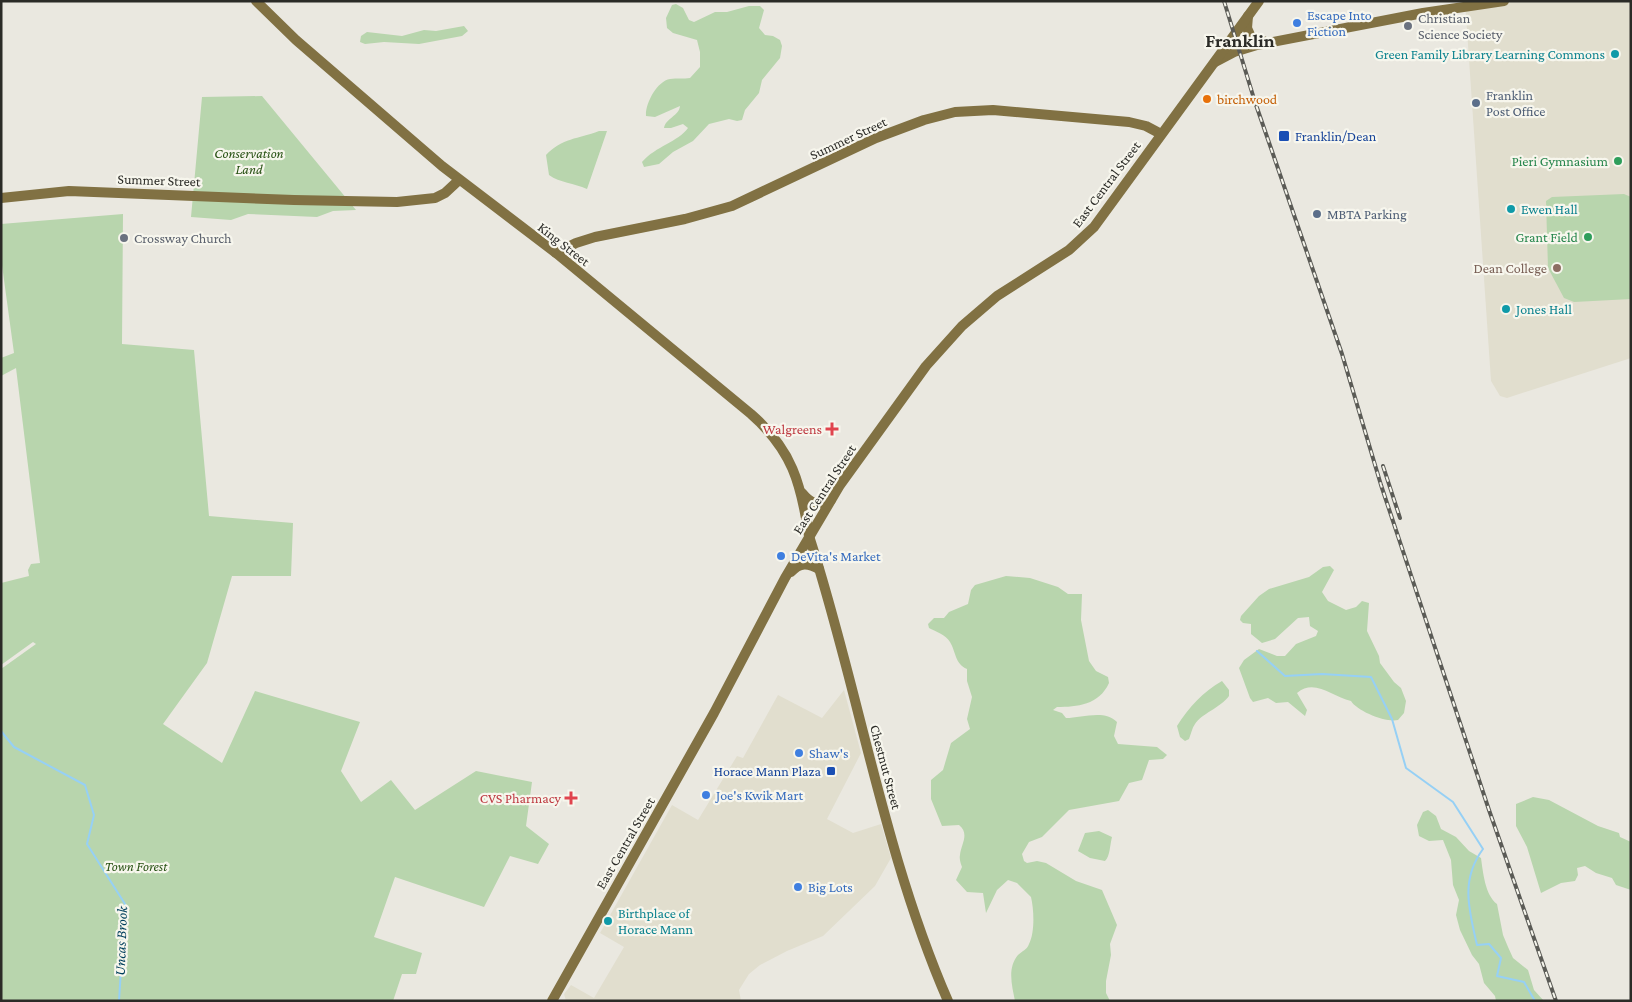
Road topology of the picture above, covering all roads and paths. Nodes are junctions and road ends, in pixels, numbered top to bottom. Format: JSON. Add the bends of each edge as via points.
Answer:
{"nodes":[{"id":1,"x":256,"y":1,"type":"edge"},
{"id":2,"x":1259,"y":1,"type":"edge"},
{"id":3,"x":1504,"y":1,"type":"edge"},
{"id":4,"x":1461,"y":4,"type":"edge"},
{"id":5,"x":1248,"y":15,"type":"junction"},
{"id":6,"x":1270,"y":43,"type":"junction"},
{"id":7,"x":1211,"y":64,"type":"junction"},
{"id":8,"x":1161,"y":134,"type":"junction"},
{"id":9,"x":459,"y":180,"type":"junction"},
{"id":10,"x":1,"y":198,"type":"edge"},
{"id":11,"x":556,"y":253,"type":"junction"},
{"id":12,"x":801,"y":491,"type":"junction"},
{"id":13,"x":830,"y":500,"type":"junction"},
{"id":14,"x":809,"y":536,"type":"junction"},
{"id":15,"x":819,"y":569,"type":"junction"},
{"id":16,"x":785,"y":578,"type":"junction"},
{"id":17,"x":552,"y":1001,"type":"edge"},
{"id":18,"x":948,"y":1001,"type":"edge"}],
"edges":[{"from":1,"to":9,"type":"main road","name":"King Street","via":[[296,40]]},
{"from":2,"to":5,"type":"main road","name":"East Central Street"},
{"from":3,"to":4,"type":"main road"},
{"from":4,"to":6,"type":"main road"},
{"from":5,"to":6,"type":"main road","via":[[1247,28],[1251,37]]},
{"from":5,"to":7,"type":"main road","name":"East Central Street"},
{"from":6,"to":7,"type":"main road","via":[[1237,50]]},
{"from":7,"to":8,"type":"main road","name":"East Central Street"},
{"from":8,"to":11,"type":"main road","name":"Summer Street","via":[[1129,122],[993,110],[955,112],[876,138],[732,206],[590,238]]},
{"from":8,"to":13,"type":"main road","name":"East Central Street","via":[[1108,210],[1082,240],[997,296],[944,344],[916,378]]},
{"from":9,"to":10,"type":"main road","name":"Summer Street","via":[[435,198],[397,202],[69,191]]},
{"from":9,"to":11,"type":"main road","name":"King Street"},
{"from":11,"to":12,"type":"main road","name":"King Street","via":[[768,429],[782,446]]},
{"from":12,"to":13,"type":"main road","via":[[809,502],[816,504]]},
{"from":12,"to":14,"type":"main road","name":"King Street"},
{"from":13,"to":14,"type":"main road","name":"East Central Street"},
{"from":14,"to":15,"type":"main road","name":"Chestnut Street"},
{"from":14,"to":16,"type":"main road","name":"East Central Street"},
{"from":15,"to":16,"type":"main road","via":[[804,564],[797,566]]},
{"from":15,"to":18,"type":"main road","name":"Chestnut Street","via":[[909,896]]},
{"from":16,"to":17,"type":"main road","name":"East Central Street","via":[[714,713]]}]}
